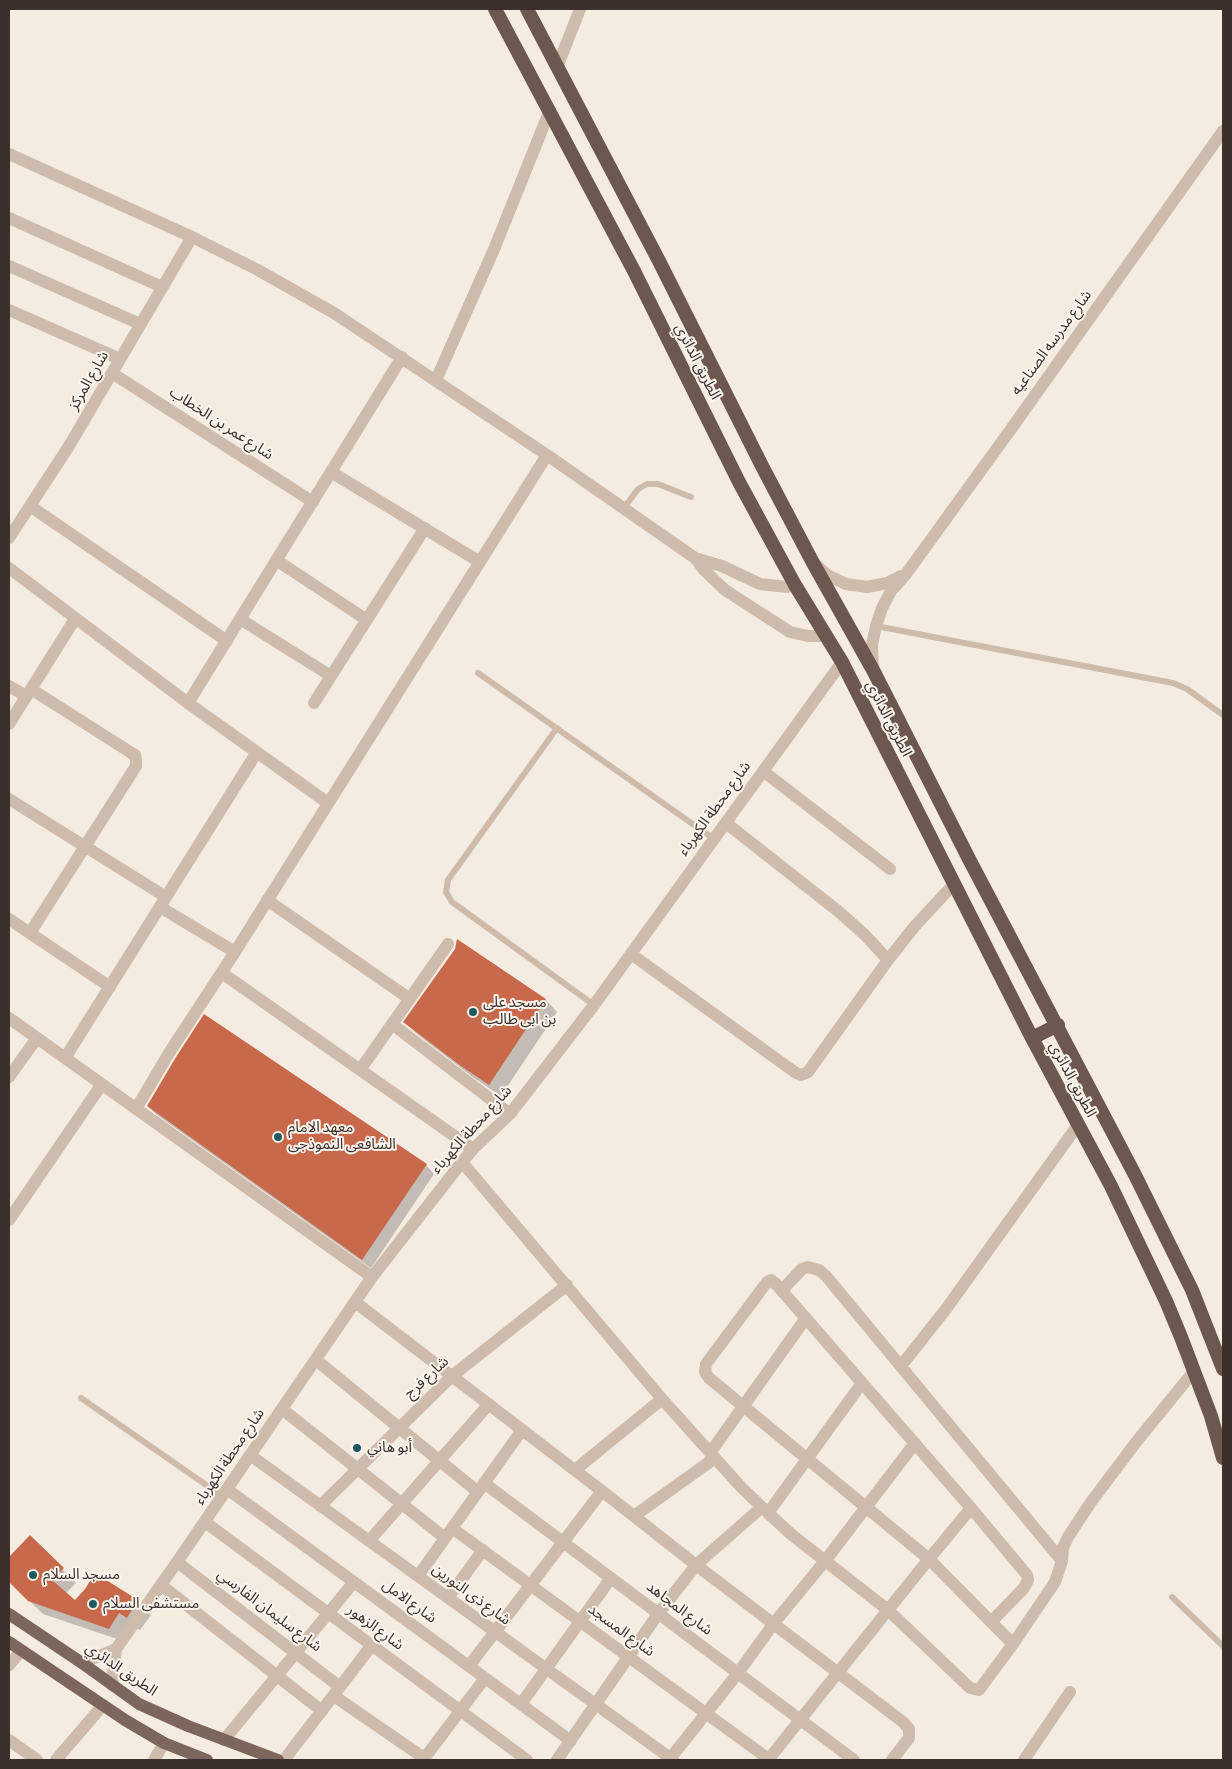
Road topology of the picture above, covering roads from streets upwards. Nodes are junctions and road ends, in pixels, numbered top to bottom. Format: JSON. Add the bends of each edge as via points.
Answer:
{"nodes":[{"id":1,"x":496,"y":9,"type":"edge"},
{"id":2,"x":527,"y":9,"type":"edge"},
{"id":3,"x":580,"y":9,"type":"edge"},
{"id":4,"x":558,"y":65,"type":"junction"},
{"id":5,"x":550,"y":110,"type":"junction"},
{"id":6,"x":1223,"y":131,"type":"edge"},
{"id":7,"x":9,"y":154,"type":"edge"},
{"id":8,"x":9,"y":218,"type":"edge"},
{"id":9,"x":192,"y":237,"type":"junction"},
{"id":10,"x":9,"y":266,"type":"edge"},
{"id":11,"x":162,"y":288,"type":"junction"},
{"id":12,"x":9,"y":310,"type":"edge"},
{"id":13,"x":140,"y":324,"type":"junction"},
{"id":14,"x":402,"y":358,"type":"junction"},
{"id":15,"x":120,"y":359,"type":"junction"},
{"id":16,"x":112,"y":373,"type":"junction"},
{"id":17,"x":436,"y":380,"type":"junction"},
{"id":18,"x":547,"y":455,"type":"junction"},
{"id":19,"x":331,"y":472,"type":"junction"},
{"id":20,"x":313,"y":502,"type":"junction"},
{"id":21,"x":30,"y":506,"type":"junction"},
{"id":22,"x":425,"y":528,"type":"junction"},
{"id":23,"x":9,"y":538,"type":"edge"},
{"id":24,"x":695,"y":558,"type":"junction"},
{"id":25,"x":276,"y":560,"type":"junction"},
{"id":26,"x":812,"y":561,"type":"junction"},
{"id":27,"x":480,"y":562,"type":"junction"},
{"id":28,"x":9,"y":568,"type":"edge"},
{"id":29,"x":906,"y":574,"type":"junction"},
{"id":30,"x":795,"y":585,"type":"junction"},
{"id":31,"x":75,"y":619,"type":"junction"},
{"id":32,"x":240,"y":619,"type":"junction"},
{"id":33,"x":367,"y":620,"type":"junction"},
{"id":34,"x":827,"y":636,"type":"junction"},
{"id":35,"x":227,"y":640,"type":"junction"},
{"id":36,"x":842,"y":662,"type":"junction"},
{"id":37,"x":872,"y":670,"type":"junction"},
{"id":38,"x":331,"y":676,"type":"junction"},
{"id":39,"x":9,"y":686,"type":"edge"},
{"id":40,"x":28,"y":693,"type":"junction"},
{"id":41,"x":188,"y":703,"type":"junction"},
{"id":42,"x":314,"y":703,"type":"dead end"},
{"id":43,"x":9,"y":723,"type":"edge"},
{"id":44,"x":257,"y":752,"type":"junction"},
{"id":45,"x":763,"y":771,"type":"junction"},
{"id":46,"x":9,"y":799,"type":"edge"},
{"id":47,"x":328,"y":803,"type":"junction"},
{"id":48,"x":726,"y":823,"type":"junction"},
{"id":49,"x":84,"y":846,"type":"junction"},
{"id":50,"x":890,"y":869,"type":"dead end"},
{"id":51,"x":953,"y":885,"type":"junction"},
{"id":52,"x":268,"y":900,"type":"junction"},
{"id":53,"x":163,"y":902,"type":"junction"},
{"id":54,"x":9,"y":919,"type":"edge"},
{"id":55,"x":30,"y":933,"type":"junction"},
{"id":56,"x":448,"y":944,"type":"dead end"},
{"id":57,"x":235,"y":952,"type":"junction"},
{"id":58,"x":631,"y":954,"type":"junction"},
{"id":59,"x":888,"y":960,"type":"junction"},
{"id":60,"x":222,"y":973,"type":"junction"},
{"id":61,"x":110,"y":987,"type":"junction"},
{"id":62,"x":410,"y":999,"type":"junction"},
{"id":63,"x":9,"y":1018,"type":"edge"},
{"id":64,"x":392,"y":1024,"type":"junction"},
{"id":65,"x":1058,"y":1026,"type":"junction"},
{"id":66,"x":36,"y":1038,"type":"junction"},
{"id":67,"x":1032,"y":1038,"type":"junction"},
{"id":68,"x":65,"y":1058,"type":"junction"},
{"id":69,"x":360,"y":1070,"type":"junction"},
{"id":70,"x":9,"y":1078,"type":"edge"},
{"id":71,"x":102,"y":1084,"type":"junction"},
{"id":72,"x":136,"y":1109,"type":"junction"},
{"id":73,"x":510,"y":1114,"type":"junction"},
{"id":74,"x":1078,"y":1125,"type":"junction"},
{"id":75,"x":473,"y":1149,"type":"junction"},
{"id":76,"x":462,"y":1162,"type":"junction"},
{"id":77,"x":9,"y":1220,"type":"edge"},
{"id":78,"x":372,"y":1277,"type":"junction"},
{"id":79,"x":566,"y":1285,"type":"junction"},
{"id":80,"x":782,"y":1290,"type":"junction"},
{"id":81,"x":355,"y":1302,"type":"junction"},
{"id":82,"x":806,"y":1318,"type":"junction"},
{"id":83,"x":316,"y":1360,"type":"junction"},
{"id":84,"x":901,"y":1366,"type":"junction"},
{"id":85,"x":1223,"y":1369,"type":"edge"},
{"id":86,"x":1194,"y":1371,"type":"junction"},
{"id":87,"x":452,"y":1376,"type":"junction"},
{"id":88,"x":862,"y":1383,"type":"junction"},
{"id":89,"x":662,"y":1399,"type":"junction"},
{"id":90,"x":489,"y":1404,"type":"junction"},
{"id":91,"x":743,"y":1406,"type":"junction"},
{"id":92,"x":282,"y":1409,"type":"junction"},
{"id":93,"x":399,"y":1427,"type":"junction"},
{"id":94,"x":522,"y":1430,"type":"junction"},
{"id":95,"x":915,"y":1443,"type":"junction"},
{"id":96,"x":250,"y":1455,"type":"junction"},
{"id":97,"x":712,"y":1456,"type":"junction"},
{"id":98,"x":806,"y":1458,"type":"junction"},
{"id":99,"x":1223,"y":1458,"type":"edge"},
{"id":100,"x":440,"y":1461,"type":"junction"},
{"id":101,"x":358,"y":1468,"type":"junction"},
{"id":102,"x":575,"y":1470,"type":"junction"},
{"id":103,"x":481,"y":1488,"type":"junction"},
{"id":104,"x":602,"y":1491,"type":"junction"},
{"id":105,"x":225,"y":1493,"type":"junction"},
{"id":106,"x":402,"y":1504,"type":"junction"},
{"id":107,"x":320,"y":1506,"type":"junction"},
{"id":108,"x":866,"y":1507,"type":"junction"},
{"id":109,"x":971,"y":1508,"type":"junction"},
{"id":110,"x":765,"y":1510,"type":"junction"},
{"id":111,"x":634,"y":1516,"type":"junction"},
{"id":112,"x":205,"y":1522,"type":"junction"},
{"id":113,"x":449,"y":1533,"type":"junction"},
{"id":114,"x":369,"y":1541,"type":"junction"},
{"id":115,"x":563,"y":1542,"type":"junction"},
{"id":116,"x":483,"y":1550,"type":"junction"},
{"id":117,"x":929,"y":1559,"type":"junction"},
{"id":118,"x":825,"y":1561,"type":"junction"},
{"id":119,"x":1062,"y":1561,"type":"junction"},
{"id":120,"x":177,"y":1562,"type":"junction"},
{"id":121,"x":696,"y":1566,"type":"junction"},
{"id":122,"x":418,"y":1576,"type":"junction"},
{"id":123,"x":611,"y":1578,"type":"junction"},
{"id":124,"x":354,"y":1582,"type":"junction"},
{"id":125,"x":161,"y":1585,"type":"junction"},
{"id":126,"x":531,"y":1585,"type":"junction"},
{"id":127,"x":448,"y":1598,"type":"junction"},
{"id":128,"x":888,"y":1610,"type":"junction"},
{"id":129,"x":328,"y":1613,"type":"junction"},
{"id":130,"x":9,"y":1614,"type":"edge"},
{"id":131,"x":658,"y":1614,"type":"junction"},
{"id":132,"x":580,"y":1621,"type":"junction"},
{"id":133,"x":991,"y":1622,"type":"junction"},
{"id":134,"x":774,"y":1623,"type":"junction"},
{"id":135,"x":495,"y":1632,"type":"junction"},
{"id":136,"x":9,"y":1642,"type":"edge"},
{"id":137,"x":1013,"y":1644,"type":"junction"},
{"id":138,"x":372,"y":1646,"type":"junction"},
{"id":139,"x":116,"y":1649,"type":"junction"},
{"id":140,"x":21,"y":1651,"type":"junction"},
{"id":141,"x":296,"y":1652,"type":"junction"},
{"id":142,"x":628,"y":1657,"type":"junction"},
{"id":143,"x":82,"y":1663,"type":"junction"},
{"id":144,"x":9,"y":1665,"type":"edge"},
{"id":145,"x":470,"y":1666,"type":"junction"},
{"id":146,"x":546,"y":1669,"type":"junction"},
{"id":147,"x":838,"y":1672,"type":"junction"},
{"id":148,"x":738,"y":1673,"type":"junction"},
{"id":149,"x":277,"y":1675,"type":"junction"},
{"id":150,"x":485,"y":1678,"type":"junction"},
{"id":151,"x":112,"y":1685,"type":"junction"},
{"id":152,"x":337,"y":1691,"type":"junction"},
{"id":153,"x":1070,"y":1692,"type":"dead end"},
{"id":154,"x":521,"y":1704,"type":"junction"},
{"id":155,"x":103,"y":1705,"type":"junction"},
{"id":156,"x":596,"y":1705,"type":"junction"},
{"id":157,"x":322,"y":1710,"type":"junction"},
{"id":158,"x":460,"y":1711,"type":"junction"},
{"id":159,"x":706,"y":1714,"type":"junction"},
{"id":160,"x":800,"y":1720,"type":"junction"},
{"id":161,"x":9,"y":1740,"type":"edge"},
{"id":162,"x":224,"y":1740,"type":"junction"},
{"id":163,"x":164,"y":1743,"type":"junction"},
{"id":164,"x":565,"y":1753,"type":"edge"},
{"id":165,"x":423,"y":1759,"type":"edge"},
{"id":166,"x":37,"y":1760,"type":"edge"},
{"id":167,"x":56,"y":1760,"type":"edge"},
{"id":168,"x":154,"y":1760,"type":"edge"},
{"id":169,"x":207,"y":1760,"type":"edge"},
{"id":170,"x":278,"y":1760,"type":"edge"},
{"id":171,"x":284,"y":1760,"type":"edge"},
{"id":172,"x":527,"y":1760,"type":"edge"},
{"id":173,"x":671,"y":1760,"type":"edge"},
{"id":174,"x":769,"y":1760,"type":"edge"},
{"id":175,"x":854,"y":1760,"type":"edge"},
{"id":176,"x":892,"y":1760,"type":"edge"},
{"id":177,"x":1024,"y":1760,"type":"edge"}],
"edges":[{"from":1,"to":5,"type":"highway","name":"الطريق الدائري"},
{"from":2,"to":4,"type":"highway","name":"الطريق الدائري"},
{"from":3,"to":4,"type":"street"},
{"from":4,"to":26,"type":"highway","name":"الطريق الدائري"},
{"from":5,"to":17,"type":"street","via":[[495,247]]},
{"from":5,"to":30,"type":"highway","name":"الطريق الدائري","via":[[739,482]]},
{"from":6,"to":29,"type":"street","name":"شارع مدرسه الصناعيه"},
{"from":7,"to":9,"type":"street"},
{"from":8,"to":11,"type":"street"},
{"from":9,"to":11,"type":"street","name":"شارع المركز"},
{"from":9,"to":14,"type":"street","via":[[334,313]]},
{"from":10,"to":13,"type":"street"},
{"from":11,"to":13,"type":"street","name":"شارع المركز"},
{"from":12,"to":15,"type":"street"},
{"from":13,"to":15,"type":"street","name":"شارع المركز"},
{"from":14,"to":17,"type":"street"},
{"from":14,"to":19,"type":"street"},
{"from":15,"to":16,"type":"street","name":"شارع المركز"},
{"from":16,"to":20,"type":"street","name":"شارع عمر بن الخطاب"},
{"from":16,"to":21,"type":"street","name":"شارع المركز"},
{"from":17,"to":18,"type":"street"},
{"from":18,"to":24,"type":"street"},
{"from":18,"to":27,"type":"street"},
{"from":19,"to":20,"type":"street"},
{"from":19,"to":22,"type":"street"},
{"from":20,"to":25,"type":"street"},
{"from":21,"to":23,"type":"street","name":"شارع المركز"},
{"from":21,"to":35,"type":"street"},
{"from":22,"to":27,"type":"street"},
{"from":22,"to":33,"type":"street"},
{"from":24,"to":30,"type":"street","via":[[722,566],[760,584]]},
{"from":24,"to":34,"type":"street","via":[[725,590],[779,626],[799,635]]},
{"from":25,"to":32,"type":"street"},
{"from":25,"to":33,"type":"street"},
{"from":26,"to":29,"type":"street","via":[[827,575],[846,584],[860,586],[887,583]]},
{"from":26,"to":37,"type":"highway","name":"الطريق الدائري"},
{"from":27,"to":47,"type":"street"},
{"from":28,"to":31,"type":"street"},
{"from":29,"to":37,"type":"street","name":"شارع مدرسه الصناعيه","via":[[882,608],[872,645]]},
{"from":30,"to":34,"type":"highway","name":"الطريق الدائري"},
{"from":31,"to":40,"type":"street"},
{"from":31,"to":41,"type":"street"},
{"from":32,"to":35,"type":"street"},
{"from":32,"to":38,"type":"street"},
{"from":33,"to":38,"type":"street"},
{"from":34,"to":36,"type":"highway","name":"الطريق الدائري"},
{"from":35,"to":41,"type":"street"},
{"from":36,"to":45,"type":"street","name":"شارع محطة الكهرباء"},
{"from":36,"to":51,"type":"highway","name":"الطريق الدائري"},
{"from":37,"to":65,"type":"highway","name":"الطريق الدائري"},
{"from":38,"to":42,"type":"street"},
{"from":39,"to":40,"type":"street"},
{"from":40,"to":43,"type":"street"},
{"from":40,"to":49,"type":"street","via":[[135,755],[136,766]]},
{"from":41,"to":44,"type":"street"},
{"from":44,"to":47,"type":"street"},
{"from":44,"to":53,"type":"street"},
{"from":45,"to":48,"type":"street","name":"شارع محطة الكهرباء"},
{"from":45,"to":50,"type":"street"},
{"from":46,"to":49,"type":"street"},
{"from":47,"to":52,"type":"street"},
{"from":48,"to":58,"type":"street","name":"شارع محطة الكهرباء"},
{"from":48,"to":59,"type":"street","via":[[838,911]]},
{"from":49,"to":53,"type":"street"},
{"from":49,"to":55,"type":"street"},
{"from":51,"to":59,"type":"street"},
{"from":51,"to":67,"type":"highway","name":"الطريق الدائري"},
{"from":52,"to":57,"type":"street"},
{"from":52,"to":62,"type":"street"},
{"from":53,"to":57,"type":"street"},
{"from":53,"to":61,"type":"street"},
{"from":54,"to":55,"type":"street"},
{"from":55,"to":61,"type":"street"},
{"from":56,"to":62,"type":"street"},
{"from":57,"to":60,"type":"street"},
{"from":58,"to":59,"type":"street","via":[[802,1075],[808,1072]]},
{"from":58,"to":73,"type":"street","name":"شارع محطة الكهرباء"},
{"from":60,"to":69,"type":"street"},
{"from":60,"to":72,"type":"street"},
{"from":61,"to":68,"type":"street"},
{"from":62,"to":64,"type":"street"},
{"from":63,"to":66,"type":"street"},
{"from":64,"to":69,"type":"street"},
{"from":64,"to":73,"type":"street"},
{"from":65,"to":67,"type":"highway"},
{"from":65,"to":85,"type":"highway","name":"الطريق الدائري","via":[[1192,1290]]},
{"from":66,"to":68,"type":"street"},
{"from":66,"to":70,"type":"street"},
{"from":67,"to":74,"type":"highway","name":"الطريق الدائري"},
{"from":68,"to":71,"type":"street"},
{"from":69,"to":75,"type":"street"},
{"from":71,"to":72,"type":"street"},
{"from":71,"to":77,"type":"street"},
{"from":72,"to":78,"type":"street"},
{"from":73,"to":75,"type":"street","name":"شارع محطة الكهرباء"},
{"from":74,"to":84,"type":"street","via":[[946,1309]]},
{"from":74,"to":86,"type":"highway","name":"الطريق الدائري","via":[[1140,1245]]},
{"from":75,"to":76,"type":"street","name":"شارع محطة الكهرباء"},
{"from":76,"to":78,"type":"street","name":"شارع محطة الكهرباء"},
{"from":76,"to":79,"type":"street"},
{"from":78,"to":81,"type":"street","name":"شارع محطة الكهرباء"},
{"from":79,"to":87,"type":"street","name":"شارع فرج"},
{"from":79,"to":89,"type":"street"},
{"from":80,"to":82,"type":"street"},
{"from":80,"to":84,"type":"street","via":[[802,1269],[819,1270]]},
{"from":80,"to":91,"type":"street","via":[[774,1281],[767,1282],[704,1368],[710,1378]]},
{"from":81,"to":83,"type":"street","name":"شارع محطة الكهرباء"},
{"from":81,"to":87,"type":"street"},
{"from":82,"to":88,"type":"street"},
{"from":82,"to":91,"type":"street"},
{"from":83,"to":92,"type":"street","name":"شارع محطة الكهرباء"},
{"from":83,"to":93,"type":"street","name":"شارع المجاهد"},
{"from":84,"to":119,"type":"street"},
{"from":86,"to":99,"type":"highway","name":"الطريق الدائري"},
{"from":86,"to":119,"type":"street","via":[[1090,1502],[1063,1548]]},
{"from":87,"to":90,"type":"street"},
{"from":87,"to":93,"type":"street","name":"شارع فرج"},
{"from":88,"to":95,"type":"street"},
{"from":88,"to":98,"type":"street"},
{"from":89,"to":97,"type":"street"},
{"from":89,"to":102,"type":"street"},
{"from":90,"to":94,"type":"street"},
{"from":90,"to":100,"type":"street"},
{"from":91,"to":97,"type":"street"},
{"from":91,"to":98,"type":"street"},
{"from":92,"to":96,"type":"street","name":"شارع محطة الكهرباء"},
{"from":92,"to":101,"type":"street","name":"شارع المسجد"},
{"from":93,"to":100,"type":"street","name":"شارع المجاهد"},
{"from":93,"to":101,"type":"street","name":"شارع فرج"},
{"from":94,"to":102,"type":"street"},
{"from":94,"to":103,"type":"street"},
{"from":95,"to":108,"type":"street"},
{"from":95,"to":109,"type":"street"},
{"from":96,"to":105,"type":"street","name":"شارع محطة الكهرباء"},
{"from":96,"to":107,"type":"street","name":"شارع ذى النورين"},
{"from":97,"to":110,"type":"street"},
{"from":97,"to":111,"type":"street"},
{"from":98,"to":108,"type":"street"},
{"from":98,"to":110,"type":"street"},
{"from":100,"to":103,"type":"street","name":"شارع المجاهد"},
{"from":100,"to":106,"type":"street"},
{"from":101,"to":106,"type":"street","name":"شارع المسجد"},
{"from":101,"to":107,"type":"street","name":"شارع فرج"},
{"from":102,"to":104,"type":"street"},
{"from":103,"to":113,"type":"street"},
{"from":103,"to":115,"type":"street","name":"شارع المجاهد"},
{"from":104,"to":111,"type":"street"},
{"from":104,"to":115,"type":"street"},
{"from":105,"to":112,"type":"street","name":"شارع محطة الكهرباء"},
{"from":105,"to":124,"type":"street","name":"شارع الامل"},
{"from":106,"to":113,"type":"street","name":"شارع المسجد"},
{"from":106,"to":114,"type":"street"},
{"from":107,"to":114,"type":"street","name":"شارع ذى النورين"},
{"from":108,"to":117,"type":"street"},
{"from":108,"to":118,"type":"street"},
{"from":109,"to":117,"type":"street"},
{"from":109,"to":133,"type":"street","via":[[1028,1580]]},
{"from":110,"to":118,"type":"street"},
{"from":110,"to":121,"type":"street"},
{"from":111,"to":121,"type":"street"},
{"from":112,"to":120,"type":"street","name":"شارع محطة الكهرباء"},
{"from":112,"to":129,"type":"street","name":"شارع الزهور"},
{"from":113,"to":116,"type":"street","name":"شارع المسجد"},
{"from":113,"to":122,"type":"street"},
{"from":114,"to":122,"type":"street","name":"شارع ذى النورين"},
{"from":115,"to":123,"type":"street","name":"شارع المجاهد"},
{"from":115,"to":126,"type":"street"},
{"from":116,"to":126,"type":"street","name":"شارع المسجد"},
{"from":116,"to":127,"type":"street"},
{"from":117,"to":128,"type":"street"},
{"from":117,"to":133,"type":"street"},
{"from":118,"to":128,"type":"street"},
{"from":118,"to":134,"type":"street"},
{"from":119,"to":137,"type":"street","via":[[1055,1582]]},
{"from":120,"to":125,"type":"street","name":"شارع محطة الكهرباء"},
{"from":120,"to":141,"type":"street","name":"شارع سليمان الفارسي"},
{"from":121,"to":131,"type":"street"},
{"from":121,"to":134,"type":"street"},
{"from":122,"to":127,"type":"street","name":"شارع ذى النورين"},
{"from":123,"to":131,"type":"street","name":"شارع المجاهد"},
{"from":123,"to":132,"type":"street"},
{"from":124,"to":129,"type":"street"},
{"from":124,"to":145,"type":"street","name":"شارع الامل"},
{"from":125,"to":139,"type":"street","name":"شارع محطة الكهرباء"},
{"from":125,"to":149,"type":"street"},
{"from":126,"to":132,"type":"street","name":"شارع المسجد"},
{"from":126,"to":135,"type":"street"},
{"from":127,"to":135,"type":"street","name":"شارع ذى النورين"},
{"from":128,"to":137,"type":"street","via":[[972,1689],[981,1688]]},
{"from":128,"to":147,"type":"street"},
{"from":129,"to":138,"type":"street","name":"شارع الزهور"},
{"from":129,"to":141,"type":"street"},
{"from":130,"to":143,"type":"main road","name":"الطريق الدائري"},
{"from":131,"to":142,"type":"street"},
{"from":131,"to":148,"type":"street","name":"شارع المجاهد"},
{"from":132,"to":142,"type":"street","name":"شارع المسجد"},
{"from":132,"to":146,"type":"street"},
{"from":133,"to":137,"type":"street"},
{"from":134,"to":147,"type":"street"},
{"from":134,"to":148,"type":"street"},
{"from":135,"to":145,"type":"street"},
{"from":135,"to":146,"type":"street","name":"شارع ذى النورين"},
{"from":136,"to":140,"type":"main road"},
{"from":138,"to":152,"type":"street"},
{"from":138,"to":158,"type":"street","name":"شارع الزهور"},
{"from":139,"to":143,"type":"street"},
{"from":139,"to":151,"type":"street","name":"شارع محطة الكهرباء"},
{"from":140,"to":144,"type":"street"},
{"from":140,"to":155,"type":"main road"},
{"from":141,"to":149,"type":"street"},
{"from":141,"to":152,"type":"street","name":"شارع سليمان الفارسي"},
{"from":142,"to":156,"type":"street"},
{"from":142,"to":159,"type":"street","name":"شارع المسجد"},
{"from":143,"to":151,"type":"main road","name":"الطريق الدائري"},
{"from":145,"to":150,"type":"street","name":"شارع الامل"},
{"from":146,"to":154,"type":"street"},
{"from":146,"to":156,"type":"street","name":"شارع ذى النورين"},
{"from":147,"to":160,"type":"street"},
{"from":147,"to":176,"type":"street","via":[[909,1729],[909,1738]]},
{"from":148,"to":159,"type":"street"},
{"from":148,"to":160,"type":"street","name":"شارع المجاهد"},
{"from":149,"to":157,"type":"street"},
{"from":149,"to":162,"type":"street"},
{"from":150,"to":154,"type":"street","name":"شارع الامل"},
{"from":150,"to":158,"type":"street"},
{"from":151,"to":162,"type":"main road","name":"الطريق الدائري","via":[[139,1704]]},
{"from":152,"to":157,"type":"street"},
{"from":152,"to":165,"type":"street","name":"شارع سليمان الفارسي"},
{"from":153,"to":177,"type":"street"},
{"from":154,"to":164,"type":"street","name":"شارع الامل"},
{"from":155,"to":163,"type":"main road"},
{"from":155,"to":167,"type":"street"},
{"from":156,"to":164,"type":"street"},
{"from":156,"to":173,"type":"street","name":"شارع ذى النورين"},
{"from":157,"to":171,"type":"street"},
{"from":158,"to":165,"type":"street"},
{"from":158,"to":172,"type":"street","name":"شارع الزهور"},
{"from":159,"to":173,"type":"street"},
{"from":159,"to":174,"type":"street","name":"شارع المسجد"},
{"from":160,"to":174,"type":"street"},
{"from":160,"to":175,"type":"street","name":"شارع المجاهد"},
{"from":161,"to":166,"type":"street"},
{"from":162,"to":170,"type":"main road","name":"الطريق الدائري"},
{"from":163,"to":168,"type":"street"},
{"from":163,"to":169,"type":"main road"}]}
